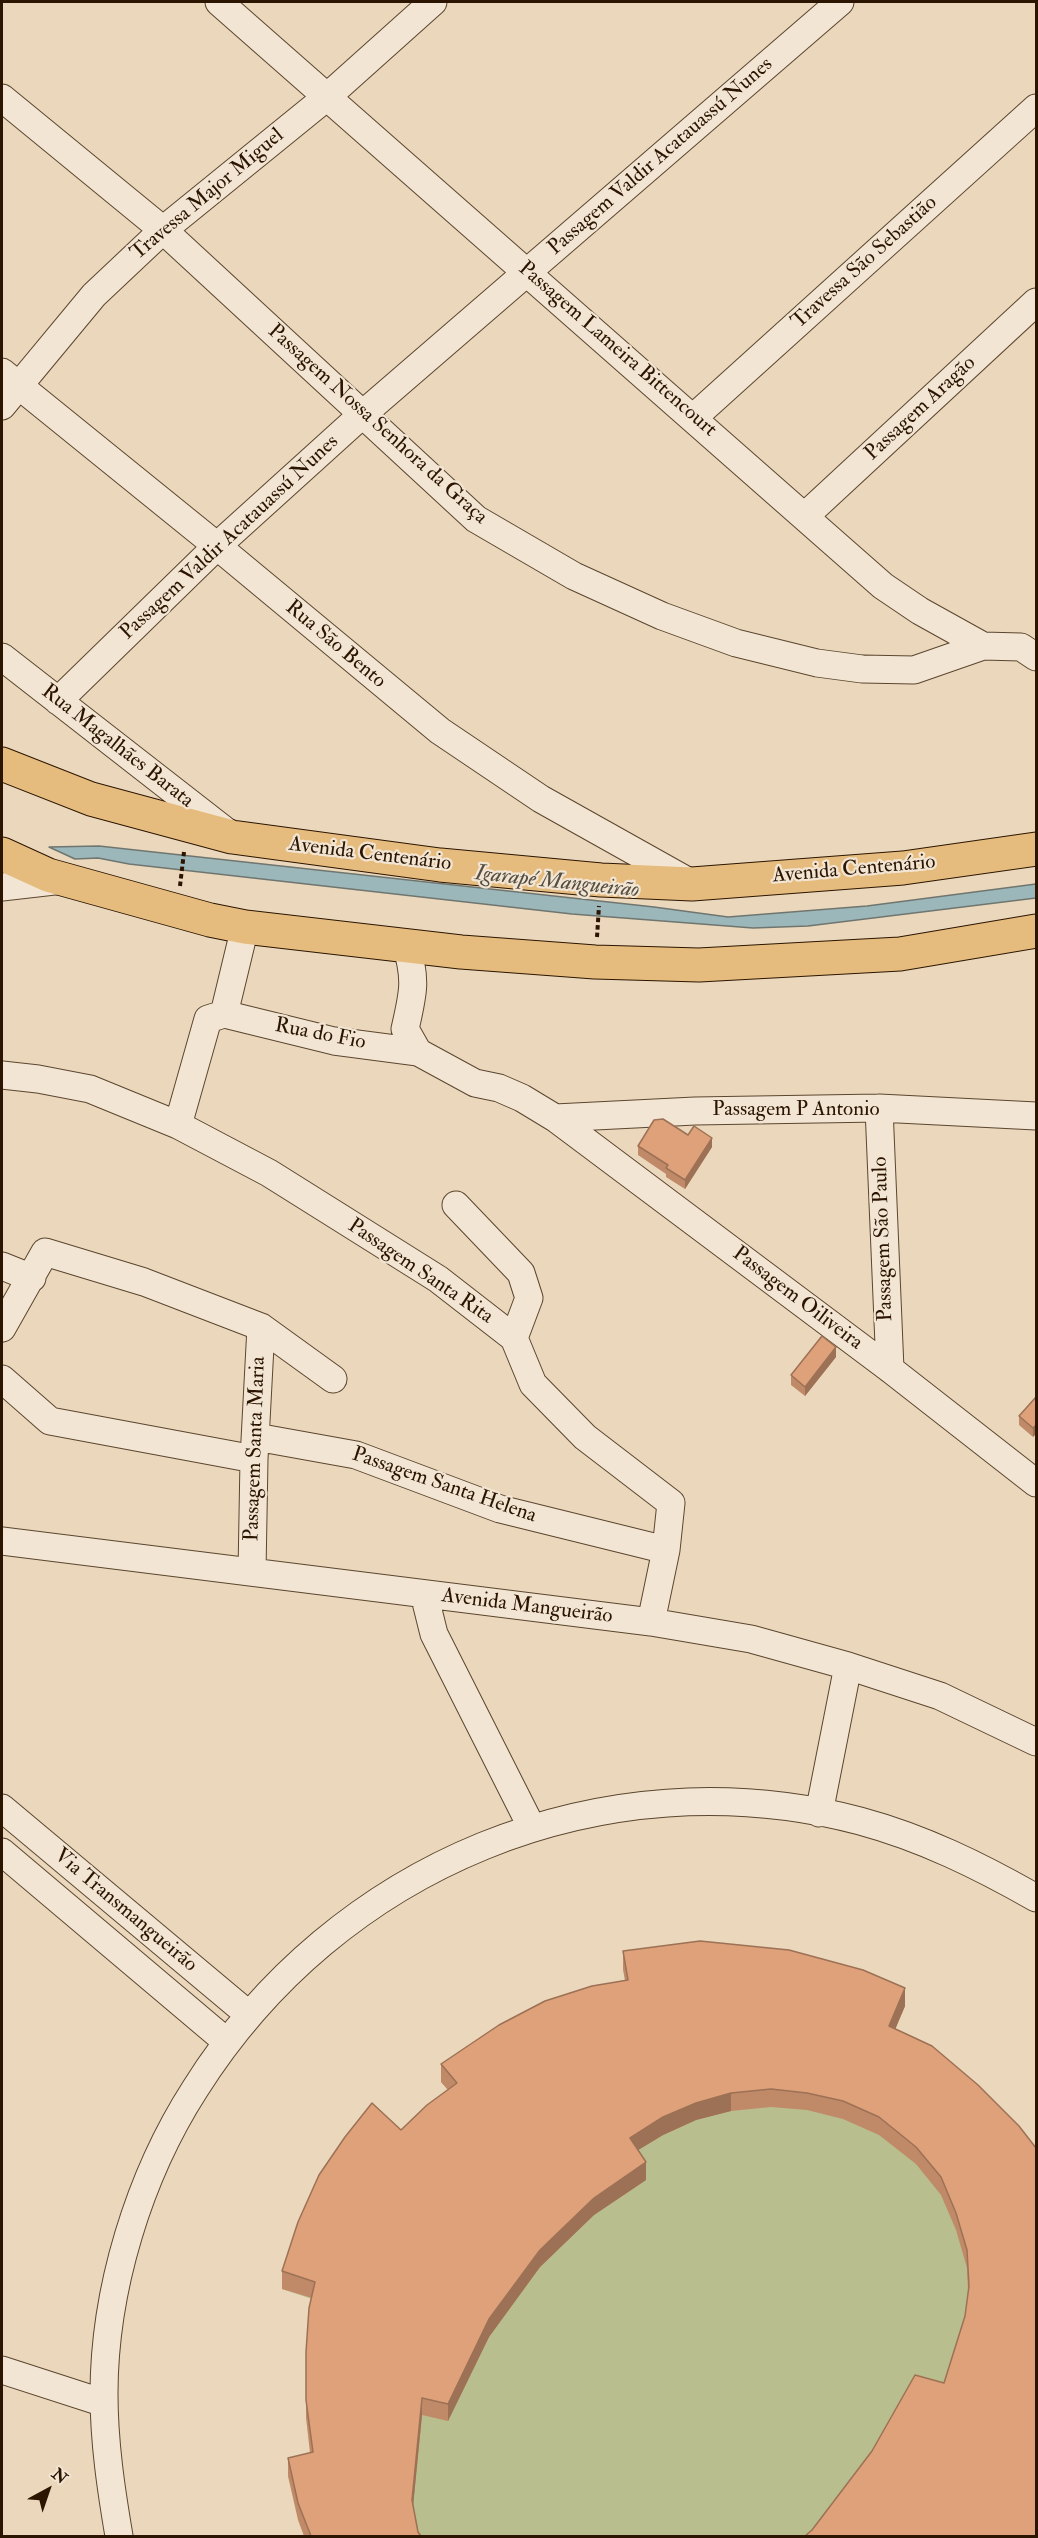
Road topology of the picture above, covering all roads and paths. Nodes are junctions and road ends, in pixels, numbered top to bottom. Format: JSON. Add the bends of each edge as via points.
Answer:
{"nodes":[{"id":1,"x":219,"y":2,"type":"edge"},
{"id":2,"x":433,"y":2,"type":"edge"},
{"id":3,"x":840,"y":2,"type":"edge"},
{"id":4,"x":328,"y":96,"type":"junction"},
{"id":5,"x":2,"y":98,"type":"edge"},
{"id":6,"x":1036,"y":108,"type":"edge"},
{"id":7,"x":163,"y":230,"type":"junction"},
{"id":8,"x":528,"y":272,"type":"junction"},
{"id":9,"x":1036,"y":303,"type":"edge"},
{"id":10,"x":10,"y":379,"type":"edge"},
{"id":11,"x":2,"y":406,"type":"edge"},
{"id":12,"x":364,"y":413,"type":"junction"},
{"id":13,"x":693,"y":418,"type":"junction"},
{"id":14,"x":805,"y":516,"type":"junction"},
{"id":15,"x":217,"y":546,"type":"junction"},
{"id":16,"x":983,"y":646,"type":"junction"},
{"id":17,"x":1031,"y":648,"type":"edge"},
{"id":18,"x":2,"y":657,"type":"edge"},
{"id":19,"x":58,"y":701,"type":"junction"},
{"id":20,"x":2,"y":764,"type":"edge"},
{"id":21,"x":232,"y":837,"type":"junction"},
{"id":22,"x":185,"y":845,"type":"dead end"},
{"id":23,"x":1036,"y":849,"type":"edge"},
{"id":24,"x":2,"y":854,"type":"edge"},
{"id":25,"x":64,"y":880,"type":"junction"},
{"id":26,"x":692,"y":884,"type":"junction"},
{"id":27,"x":180,"y":885,"type":"dead end"},
{"id":28,"x":2,"y":887,"type":"edge"},
{"id":29,"x":599,"y":904,"type":"dead end"},
{"id":30,"x":245,"y":927,"type":"junction"},
{"id":31,"x":1036,"y":931,"type":"edge"},
{"id":32,"x":596,"y":943,"type":"dead end"},
{"id":33,"x":406,"y":945,"type":"junction"},
{"id":34,"x":224,"y":1014,"type":"junction"},
{"id":35,"x":418,"y":1052,"type":"junction"},
{"id":36,"x":2,"y":1075,"type":"edge"},
{"id":37,"x":879,"y":1108,"type":"junction"},
{"id":38,"x":1036,"y":1116,"type":"edge"},
{"id":39,"x":555,"y":1118,"type":"junction"},
{"id":40,"x":178,"y":1125,"type":"junction"},
{"id":41,"x":456,"y":1205,"type":"dead end"},
{"id":42,"x":2,"y":1266,"type":"edge"},
{"id":43,"x":32,"y":1278,"type":"junction"},
{"id":44,"x":261,"y":1327,"type":"junction"},
{"id":45,"x":2,"y":1328,"type":"edge"},
{"id":46,"x":514,"y":1338,"type":"junction"},
{"id":47,"x":890,"y":1369,"type":"junction"},
{"id":48,"x":2,"y":1379,"type":"edge"},
{"id":49,"x":333,"y":1379,"type":"dead end"},
{"id":50,"x":255,"y":1448,"type":"junction"},
{"id":51,"x":1036,"y":1483,"type":"edge"},
{"id":52,"x":2,"y":1541,"type":"edge"},
{"id":53,"x":666,"y":1550,"type":"junction"},
{"id":54,"x":252,"y":1572,"type":"junction"},
{"id":55,"x":424,"y":1594,"type":"junction"},
{"id":56,"x":651,"y":1622,"type":"junction"},
{"id":57,"x":848,"y":1666,"type":"junction"},
{"id":58,"x":1036,"y":1742,"type":"edge"},
{"id":59,"x":2,"y":1808,"type":"edge"},
{"id":60,"x":819,"y":1813,"type":"junction"},
{"id":61,"x":532,"y":1828,"type":"junction"},
{"id":62,"x":2,"y":1851,"type":"edge"},
{"id":63,"x":1036,"y":1898,"type":"edge"},
{"id":64,"x":248,"y":2014,"type":"junction"},
{"id":65,"x":227,"y":2042,"type":"junction"},
{"id":66,"x":2,"y":2370,"type":"edge"},
{"id":67,"x":104,"y":2403,"type":"junction"},
{"id":68,"x":119,"y":2536,"type":"edge"}],
"edges":[{"from":1,"to":4,"type":"street","name":"Passagem Lameira Bittencourt"},
{"from":2,"to":4,"type":"street","name":"Travessa Major Miguel"},
{"from":3,"to":8,"type":"street","name":"Passagem Valdir Acatauassú Nunes"},
{"from":4,"to":7,"type":"street","name":"Travessa Major Miguel"},
{"from":4,"to":8,"type":"street","name":"Passagem Lameira Bittencourt"},
{"from":5,"to":7,"type":"street","name":"Passagem Nossa Senhora da Graça"},
{"from":6,"to":13,"type":"street","name":"Travessa São Sebastião"},
{"from":7,"to":10,"type":"street","name":"Travessa Major Miguel"},
{"from":7,"to":12,"type":"street","name":"Passagem Nossa Senhora da Graça"},
{"from":8,"to":12,"type":"street","name":"Passagem Valdir Acatauassú Nunes"},
{"from":8,"to":13,"type":"street","name":"Passagem Lameira Bittencourt"},
{"from":9,"to":14,"type":"street","name":"Passagem Aragão"},
{"from":10,"to":11,"type":"street","name":"Travessa Major Miguel"},
{"from":10,"to":15,"type":"street","name":"Rua São Bento"},
{"from":12,"to":15,"type":"street","name":"Passagem Valdir Acatauassú Nunes"},
{"from":12,"to":16,"type":"street","name":"Passagem Nossa Senhora da Graça","via":[[476,519],[574,576],[662,616],[736,643],[817,663],[862,669],[914,670]]},
{"from":13,"to":14,"type":"street","name":"Passagem Lameira Bittencourt"},
{"from":14,"to":16,"type":"street","name":"Passagem Lameira Bittencourt","via":[[883,586]]},
{"from":15,"to":19,"type":"street","name":"Passagem Valdir Acatauassú Nunes"},
{"from":15,"to":26,"type":"street","name":"Rua São Bento","via":[[440,731],[541,799]]},
{"from":16,"to":17,"type":"street","name":"Passagem Lameira Bittencourt"},
{"from":18,"to":19,"type":"street","name":"Rua Magalhães Barata"},
{"from":19,"to":21,"type":"street","name":"Rua Magalhães Barata"},
{"from":20,"to":21,"type":"main road","name":"Avenida Centenário","via":[[91,799]]},
{"from":21,"to":26,"type":"main road","name":"Avenida Centenário","via":[[440,865]]},
{"from":22,"to":27,"type":"path"},
{"from":23,"to":26,"type":"main road","name":"Avenida Centenário","via":[[903,868]]},
{"from":24,"to":25,"type":"main road"},
{"from":25,"to":28,"type":"street"},
{"from":25,"to":30,"type":"main road"},
{"from":29,"to":32,"type":"path"},
{"from":30,"to":33,"type":"main road"},
{"from":30,"to":34,"type":"street"},
{"from":31,"to":33,"type":"main road","via":[[900,954],[699,965],[595,962]]},
{"from":33,"to":35,"type":"street","via":[[414,971],[405,1029]]},
{"from":34,"to":35,"type":"street","name":"Rua do Fio","via":[[334,1041]]},
{"from":34,"to":40,"type":"street","via":[[208,1020]]},
{"from":35,"to":39,"type":"street","name":"Passagem Oiliveira","via":[[475,1083],[522,1098]]},
{"from":36,"to":40,"type":"street","name":"Passagem Santa Rita","via":[[90,1089]]},
{"from":37,"to":38,"type":"street","name":"Passagem P Antonio"},
{"from":37,"to":39,"type":"street","name":"Passagem P Antonio"},
{"from":37,"to":47,"type":"street","name":"Passagem São Paulo"},
{"from":39,"to":47,"type":"street","name":"Passagem Oiliveira"},
{"from":40,"to":46,"type":"street","name":"Passagem Santa Rita","via":[[269,1173],[418,1267]]},
{"from":41,"to":46,"type":"street","via":[[521,1273],[529,1298]]},
{"from":42,"to":43,"type":"street"},
{"from":43,"to":44,"type":"street","via":[[45,1252],[144,1282]]},
{"from":43,"to":45,"type":"street"},
{"from":44,"to":49,"type":"street"},
{"from":44,"to":50,"type":"street","name":"Passagem Santa Maria"},
{"from":46,"to":53,"type":"street","name":"Passagem Santa Rita","via":[[533,1384],[585,1437],[671,1503]]},
{"from":47,"to":51,"type":"street","name":"Passagem Oiliveira"},
{"from":48,"to":50,"type":"street","name":"Passagem Santa Helena","via":[[50,1420]]},
{"from":50,"to":53,"type":"street","name":"Passagem Santa Helena","via":[[356,1455],[500,1509]]},
{"from":50,"to":54,"type":"street","name":"Passagem Santa Maria"},
{"from":52,"to":54,"type":"street","name":"Avenida Mangueirão"},
{"from":53,"to":56,"type":"street","name":"Passagem Santa Rita"},
{"from":54,"to":55,"type":"street","name":"Avenida Mangueirão"},
{"from":55,"to":56,"type":"street","name":"Avenida Mangueirão"},
{"from":55,"to":61,"type":"street","via":[[434,1634]]},
{"from":56,"to":57,"type":"street","name":"Avenida Mangueirão","via":[[751,1639]]},
{"from":57,"to":58,"type":"street","name":"Avenida Mangueirão","via":[[940,1696]]},
{"from":57,"to":60,"type":"street"},
{"from":59,"to":64,"type":"street","name":"Via Transmangueirão"},
{"from":60,"to":61,"type":"street","via":[[728,1803],[662,1804],[596,1813]]},
{"from":60,"to":63,"type":"street","via":[[923,1841],[984,1868]]},
{"from":61,"to":64,"type":"street","via":[[470,1851],[410,1880],[355,1916],[303,1957]]},
{"from":62,"to":65,"type":"street","name":"Via Transmangueirão"},
{"from":64,"to":65,"type":"street"},
{"from":65,"to":67,"type":"street","via":[[180,2111],[129,2233],[111,2311]]},
{"from":66,"to":67,"type":"street"},
{"from":67,"to":68,"type":"street","via":[[108,2472]]}]}
